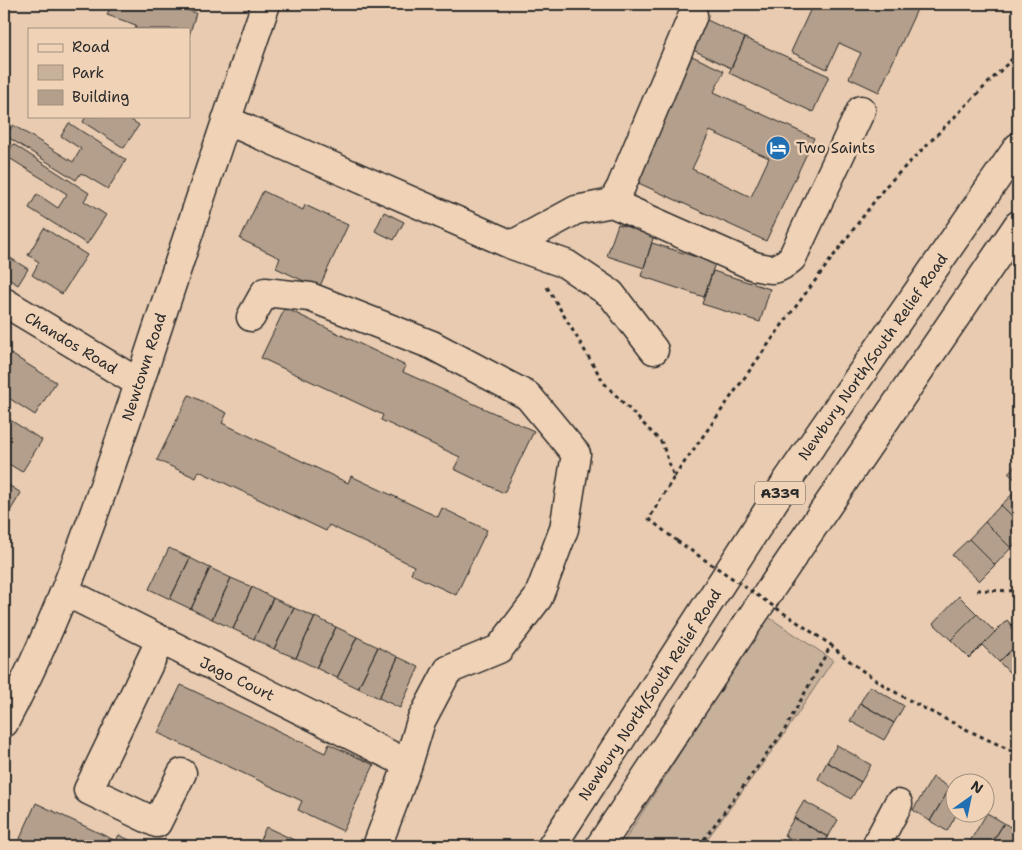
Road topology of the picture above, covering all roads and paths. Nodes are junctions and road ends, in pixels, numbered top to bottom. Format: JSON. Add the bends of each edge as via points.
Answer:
{"nodes":[{"id":1,"x":263,"y":5,"type":"edge"},
{"id":2,"x":692,"y":15,"type":"dead end"},
{"id":3,"x":1018,"y":53,"type":"edge"},
{"id":4,"x":861,"y":110,"type":"dead end"},
{"id":5,"x":226,"y":120,"type":"junction"},
{"id":6,"x":1018,"y":147,"type":"edge"},
{"id":7,"x":612,"y":202,"type":"junction"},
{"id":8,"x":1018,"y":225,"type":"edge"},
{"id":9,"x":512,"y":245,"type":"junction"},
{"id":10,"x":544,"y":282,"type":"dead end"},
{"id":11,"x":4,"y":302,"type":"edge"},
{"id":12,"x":251,"y":317,"type":"dead end"},
{"id":13,"x":654,"y":350,"type":"dead end"},
{"id":14,"x":139,"y":383,"type":"junction"},
{"id":15,"x":674,"y":477,"type":"junction"},
{"id":16,"x":977,"y":590,"type":"dead end"},
{"id":17,"x":1018,"y":591,"type":"edge"},
{"id":18,"x":66,"y":592,"type":"junction"},
{"id":19,"x":160,"y":641,"type":"junction"},
{"id":20,"x":831,"y":645,"type":"junction"},
{"id":21,"x":4,"y":724,"type":"edge"},
{"id":22,"x":1018,"y":754,"type":"edge"},
{"id":23,"x":408,"y":764,"type":"junction"},
{"id":24,"x":182,"y":773,"type":"dead end"},
{"id":25,"x":898,"y":804,"type":"dead end"},
{"id":26,"x":879,"y":845,"type":"edge"},
{"id":27,"x":377,"y":846,"type":"edge"},
{"id":28,"x":552,"y":846,"type":"edge"},
{"id":29,"x":600,"y":846,"type":"edge"},
{"id":30,"x":699,"y":846,"type":"edge"}],
"edges":[{"from":1,"to":5,"type":"main road","name":"Newtown Road"},
{"from":2,"to":7,"type":"main road"},
{"from":3,"to":15,"type":"path","via":[[885,187]]},
{"from":4,"to":7,"type":"main road","via":[[792,258],[774,271],[754,266]]},
{"from":5,"to":9,"type":"main road"},
{"from":5,"to":14,"type":"main road","name":"Newtown Road"},
{"from":6,"to":28,"type":"main road","name":"Newbury North/South Relief Road","number":"A339","via":[[787,481]]},
{"from":7,"to":9,"type":"main road","via":[[576,210]]},
{"from":8,"to":29,"type":"main road","number":"A339"},
{"from":9,"to":13,"type":"main road","via":[[566,264],[611,294]]},
{"from":10,"to":15,"type":"path","via":[[604,384],[662,443]]},
{"from":11,"to":14,"type":"main road","name":"Chandos Road"},
{"from":12,"to":23,"type":"main road","via":[[265,292],[310,297],[432,345],[528,396],[576,454],[564,529],[538,598],[499,649],[448,670],[421,721]]},
{"from":14,"to":18,"type":"main road","name":"Newtown Road"},
{"from":15,"to":20,"type":"path","bridge":true,"via":[[649,519]]},
{"from":16,"to":17,"type":"path"},
{"from":18,"to":19,"type":"main road","name":"Jago Court"},
{"from":18,"to":21,"type":"main road","name":"Newtown Road"},
{"from":19,"to":23,"type":"main road","name":"Jago Court"},
{"from":19,"to":24,"type":"main road","via":[[88,790],[157,823]]},
{"from":20,"to":22,"type":"path","via":[[854,666],[884,685]]},
{"from":20,"to":30,"type":"path","via":[[784,731]]},
{"from":23,"to":27,"type":"main road"},
{"from":25,"to":26,"type":"main road"}]}
